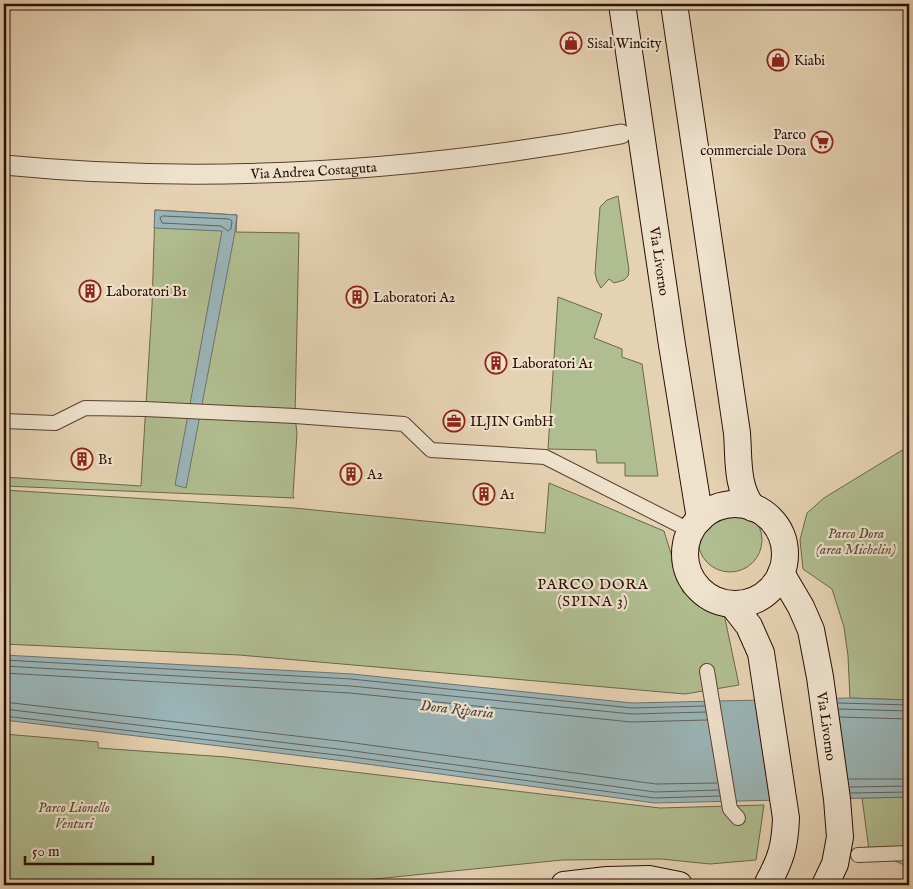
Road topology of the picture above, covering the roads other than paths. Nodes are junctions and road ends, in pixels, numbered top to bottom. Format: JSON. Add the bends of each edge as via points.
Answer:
{"nodes":[{"id":1,"x":622,"y":4,"type":"edge"},
{"id":2,"x":674,"y":4,"type":"edge"},
{"id":3,"x":621,"y":134,"type":"dead end"},
{"id":4,"x":4,"y":165,"type":"edge"},
{"id":5,"x":4,"y":421,"type":"edge"},
{"id":6,"x":753,"y":508,"type":"junction"},
{"id":7,"x":695,"y":525,"type":"junction"},
{"id":8,"x":781,"y":573,"type":"junction"},
{"id":9,"x":732,"y":604,"type":"junction"},
{"id":10,"x":707,"y":671,"type":"dead end"},
{"id":11,"x":738,"y":818,"type":"dead end"},
{"id":12,"x":909,"y":852,"type":"edge"},
{"id":13,"x":841,"y":872,"type":"edge"},
{"id":14,"x":564,"y":885,"type":"edge"},
{"id":15,"x":679,"y":885,"type":"edge"},
{"id":16,"x":771,"y":885,"type":"edge"}],
"edges":[{"from":1,"to":7,"type":"main road","name":"Via Livorno"},
{"from":2,"to":6,"type":"main road","via":[[737,433],[740,480],[743,493]]},
{"from":3,"to":4,"type":"street","name":"Via Andrea Costaguta","via":[[495,153],[322,171],[239,174],[111,172]]},
{"from":5,"to":7,"type":"street","via":[[55,423],[85,408],[295,416],[404,424],[431,450],[545,456]]},
{"from":6,"to":7,"type":"main road","via":[[736,504],[724,506],[705,514]]},
{"from":6,"to":8,"type":"main road","via":[[768,516],[781,534],[785,560]]},
{"from":7,"to":9,"type":"main road","via":[[686,544],[688,570],[703,592]]},
{"from":8,"to":9,"type":"main road","via":[[763,595],[752,601]]},
{"from":8,"to":13,"type":"main road","name":"Via Livorno","via":[[811,630],[840,820]]},
{"from":9,"to":16,"type":"main road","via":[[749,626],[763,661],[786,818],[781,856]]},
{"from":10,"to":11,"type":"street","via":[[730,810]]},
{"from":12,"to":13,"type":"street"},
{"from":14,"to":15,"type":"main road","via":[[649,879]]}]}
